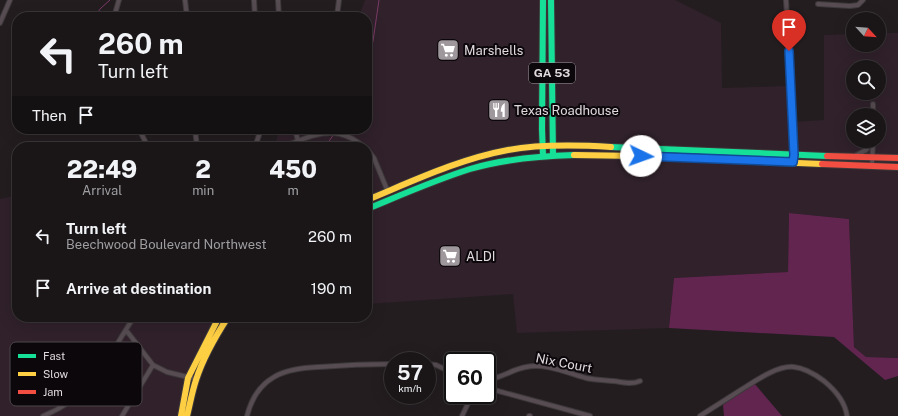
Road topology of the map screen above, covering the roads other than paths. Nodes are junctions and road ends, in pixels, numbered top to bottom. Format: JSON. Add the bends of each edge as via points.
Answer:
{"nodes":[{"id":1,"x":10,"y":0,"type":"edge"},
{"id":2,"x":119,"y":0,"type":"edge"},
{"id":3,"x":185,"y":0,"type":"edge"},
{"id":4,"x":254,"y":0,"type":"edge"},
{"id":5,"x":278,"y":0,"type":"edge"},
{"id":6,"x":339,"y":0,"type":"edge"},
{"id":7,"x":545,"y":0,"type":"edge"},
{"id":8,"x":551,"y":0,"type":"edge"},
{"id":9,"x":786,"y":0,"type":"edge"},
{"id":10,"x":863,"y":0,"type":"edge"},
{"id":11,"x":818,"y":4,"type":"dead end"},
{"id":12,"x":115,"y":12,"type":"edge"},
{"id":13,"x":186,"y":12,"type":"edge"},
{"id":14,"x":255,"y":12,"type":"edge"},
{"id":15,"x":279,"y":12,"type":"edge"},
{"id":16,"x":338,"y":12,"type":"edge"},
{"id":17,"x":0,"y":23,"type":"edge"},
{"id":18,"x":552,"y":39,"type":"junction"},
{"id":19,"x":873,"y":104,"type":"dead end"},
{"id":20,"x":873,"y":108,"type":"edge"},
{"id":21,"x":297,"y":134,"type":"edge"},
{"id":22,"x":323,"y":134,"type":"edge"},
{"id":23,"x":323,"y":134,"type":"edge"},
{"id":24,"x":340,"y":134,"type":"edge"},
{"id":25,"x":340,"y":134,"type":"edge"},
{"id":26,"x":298,"y":141,"type":"joint"},
{"id":27,"x":357,"y":142,"type":"edge"},
{"id":28,"x":552,"y":145,"type":"junction"},
{"id":29,"x":543,"y":146,"type":"junction"},
{"id":30,"x":868,"y":148,"type":"edge"},
{"id":31,"x":873,"y":148,"type":"edge"},
{"id":32,"x":712,"y":152,"type":"junction"},
{"id":33,"x":372,"y":155,"type":"edge"},
{"id":34,"x":794,"y":155,"type":"junction"},
{"id":35,"x":543,"y":156,"type":"junction"},
{"id":36,"x":552,"y":156,"type":"junction"},
{"id":37,"x":854,"y":157,"type":"junction"},
{"id":38,"x":873,"y":157,"type":"junction"},
{"id":39,"x":898,"y":158,"type":"edge"},
{"id":40,"x":712,"y":160,"type":"junction"},
{"id":41,"x":793,"y":162,"type":"junction"},
{"id":42,"x":872,"y":166,"type":"junction"},
{"id":43,"x":898,"y":166,"type":"edge"},
{"id":44,"x":388,"y":192,"type":"junction"},
{"id":45,"x":372,"y":198,"type":"edge"},
{"id":46,"x":372,"y":207,"type":"edge"},
{"id":47,"x":131,"y":322,"type":"edge"},
{"id":48,"x":216,"y":322,"type":"edge"},
{"id":49,"x":225,"y":322,"type":"edge"},
{"id":50,"x":126,"y":330,"type":"junction"},
{"id":51,"x":119,"y":342,"type":"edge"},
{"id":52,"x":135,"y":342,"type":"edge"},
{"id":53,"x":142,"y":351,"type":"edge"},
{"id":54,"x":384,"y":364,"type":"edge"},
{"id":55,"x":153,"y":365,"type":"junction"},
{"id":56,"x":188,"y":378,"type":"junction"},
{"id":57,"x":496,"y":378,"type":"edge"},
{"id":58,"x":196,"y":379,"type":"junction"},
{"id":59,"x":640,"y":381,"type":"dead end"},
{"id":60,"x":142,"y":383,"type":"edge"},
{"id":61,"x":496,"y":391,"type":"edge"},
{"id":62,"x":468,"y":404,"type":"edge"},
{"id":63,"x":63,"y":406,"type":"edge"},
{"id":64,"x":128,"y":406,"type":"edge"},
{"id":65,"x":43,"y":416,"type":"edge"},
{"id":66,"x":122,"y":416,"type":"edge"},
{"id":67,"x":181,"y":416,"type":"edge"},
{"id":68,"x":187,"y":416,"type":"edge"},
{"id":69,"x":247,"y":416,"type":"edge"},
{"id":70,"x":462,"y":416,"type":"edge"},
{"id":71,"x":586,"y":416,"type":"edge"},
{"id":72,"x":700,"y":416,"type":"edge"},
{"id":73,"x":847,"y":416,"type":"edge"}],
"edges":[{"from":1,"to":17,"type":"street"},
{"from":2,"to":12,"type":"street"},
{"from":3,"to":13,"type":"street"},
{"from":4,"to":14,"type":"street"},
{"from":5,"to":15,"type":"street"},
{"from":6,"to":16,"type":"street"},
{"from":7,"to":18,"type":"main road","via":[[547,32]]},
{"from":7,"to":29,"type":"main road","number":"GA 53"},
{"from":8,"to":18,"type":"main road","number":"GA 53"},
{"from":9,"to":34,"type":"street"},
{"from":10,"to":11,"type":"street","via":[[858,5],[850,6]]},
{"from":18,"to":28,"type":"main road","number":"GA 53"},
{"from":19,"to":20,"type":"street"},
{"from":21,"to":26,"type":"street"},
{"from":22,"to":26,"type":"street"},
{"from":23,"to":24,"type":"street"},
{"from":25,"to":27,"type":"street"},
{"from":28,"to":29,"type":"main road"},
{"from":28,"to":32,"type":"main road"},
{"from":28,"to":36,"type":"main road"},
{"from":29,"to":35,"type":"main road","number":"GA 53"},
{"from":29,"to":44,"type":"main road","via":[[478,157],[436,171]]},
{"from":30,"to":37,"type":"street"},
{"from":31,"to":38,"type":"street"},
{"from":32,"to":34,"type":"main road"},
{"from":32,"to":40,"type":"main road"},
{"from":33,"to":44,"type":"street"},
{"from":34,"to":37,"type":"main road"},
{"from":34,"to":41,"type":"street"},
{"from":35,"to":36,"type":"main road"},
{"from":35,"to":46,"type":"main road","via":[[471,169]]},
{"from":36,"to":40,"type":"main road","via":[[594,155]]},
{"from":37,"to":38,"type":"main road"},
{"from":38,"to":39,"type":"main road"},
{"from":38,"to":42,"type":"street"},
{"from":40,"to":41,"type":"main road"},
{"from":41,"to":42,"type":"main road"},
{"from":42,"to":43,"type":"main road"},
{"from":44,"to":45,"type":"main road"},
{"from":47,"to":50,"type":"street"},
{"from":48,"to":56,"type":"main road"},
{"from":49,"to":58,"type":"main road","via":[[213,340]]},
{"from":50,"to":51,"type":"street"},
{"from":50,"to":52,"type":"street"},
{"from":53,"to":55,"type":"street"},
{"from":54,"to":69,"type":"street","via":[[306,368],[279,374],[259,390]]},
{"from":55,"to":56,"type":"street"},
{"from":55,"to":60,"type":"street"},
{"from":56,"to":58,"type":"street"},
{"from":56,"to":67,"type":"main road"},
{"from":57,"to":59,"type":"street","name":"Nix Court","via":[[534,366],[597,380],[627,383]]},
{"from":58,"to":68,"type":"main road"},
{"from":61,"to":71,"type":"street"},
{"from":62,"to":70,"type":"street"},
{"from":63,"to":65,"type":"street"},
{"from":64,"to":66,"type":"street"},
{"from":72,"to":73,"type":"street","via":[[761,377],[783,368],[793,367],[823,380],[837,394]]}]}
